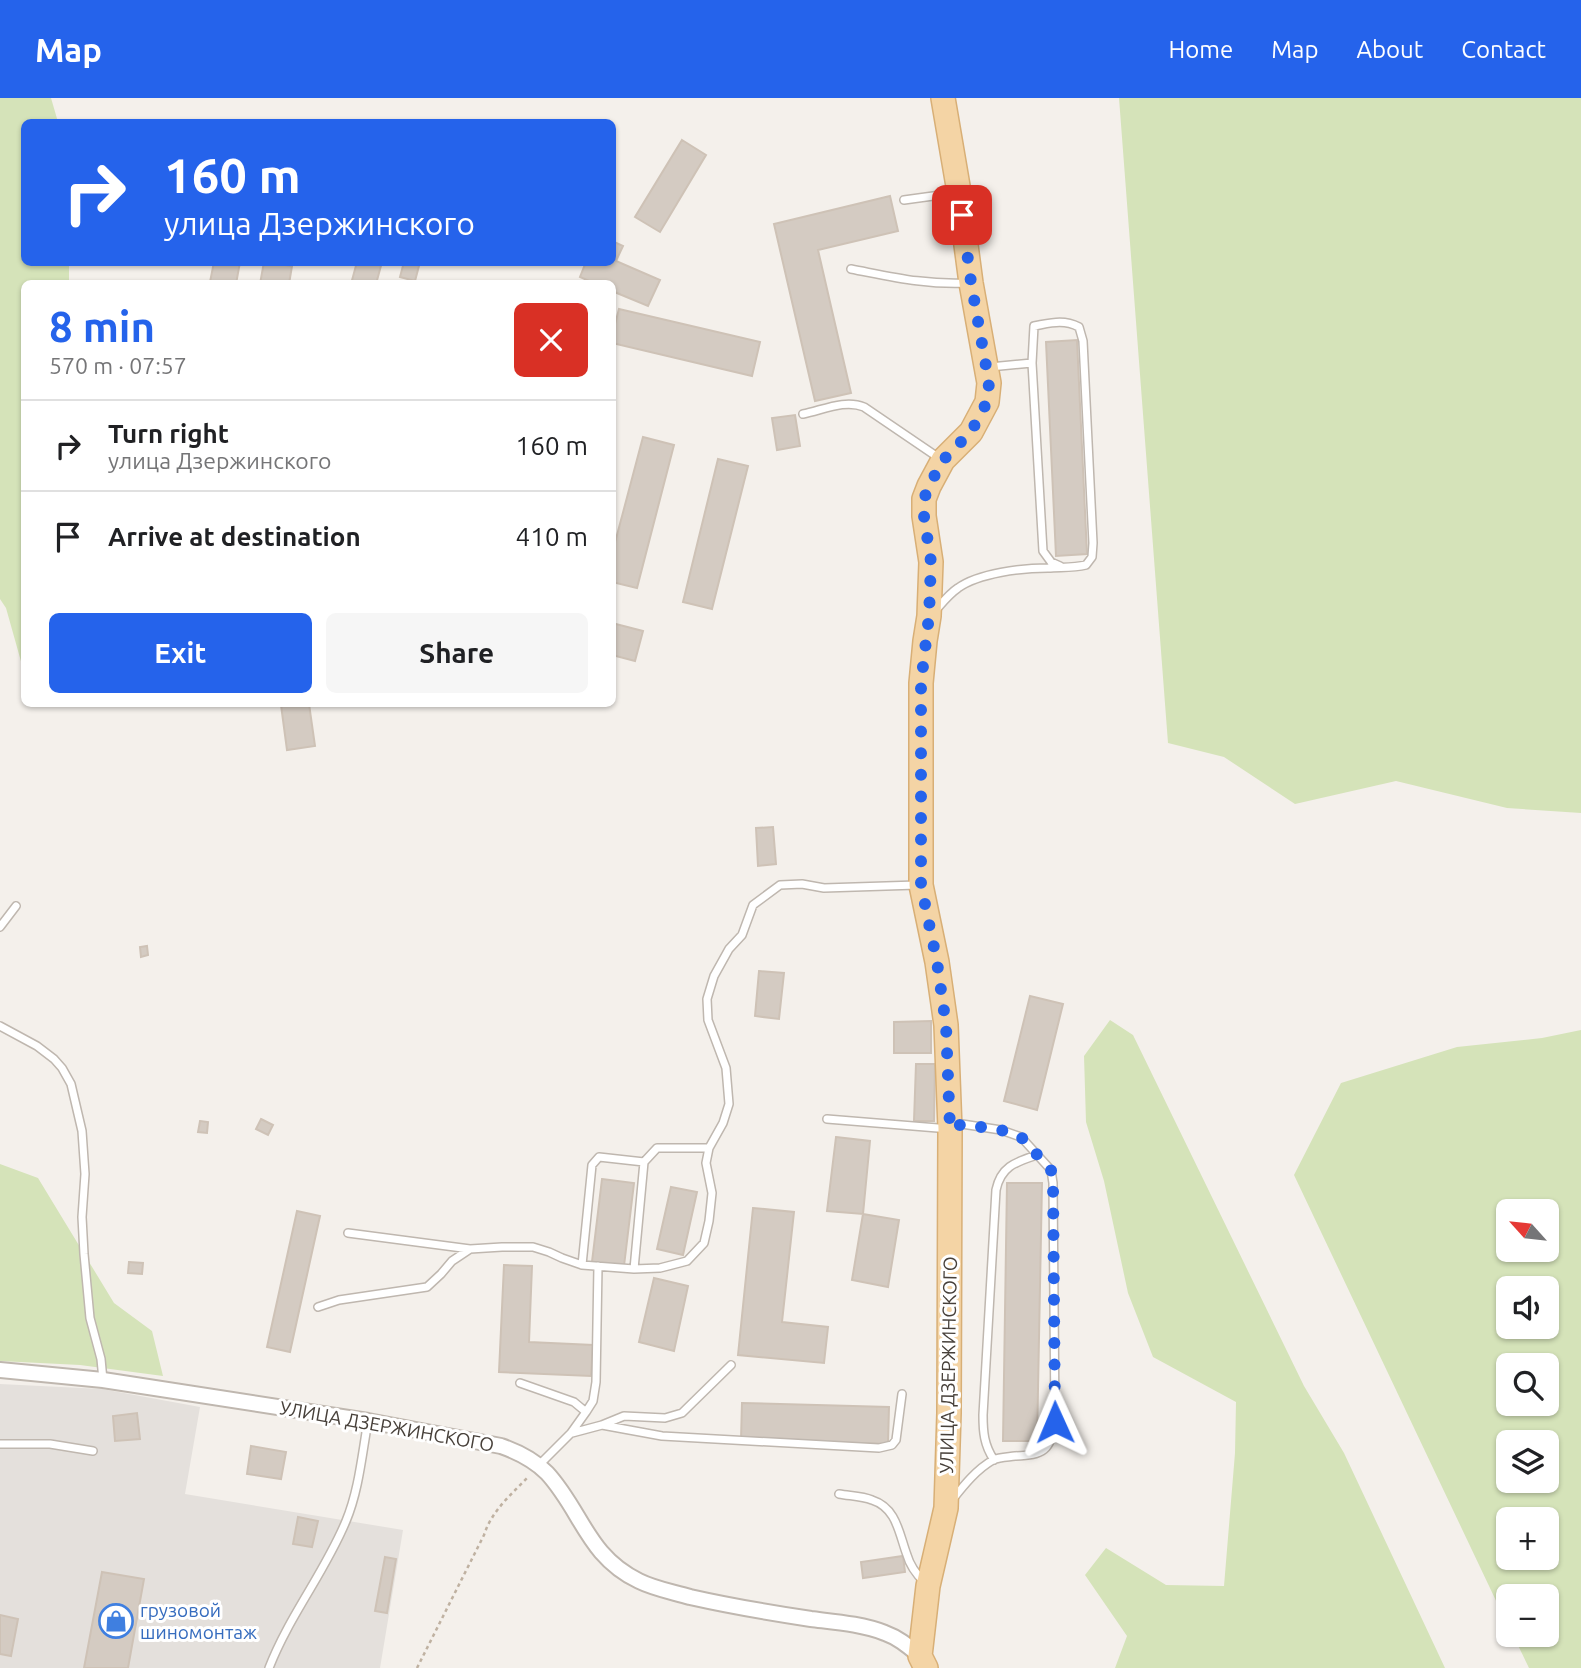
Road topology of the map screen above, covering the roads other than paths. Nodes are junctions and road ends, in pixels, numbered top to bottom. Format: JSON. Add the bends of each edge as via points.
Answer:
{"nodes":[{"id":1,"x":943,"y":98,"type":"edge"},
{"id":2,"x":959,"y":192,"type":"junction"},
{"id":3,"x":904,"y":200,"type":"dead end"},
{"id":4,"x":851,"y":269,"type":"dead end"},
{"id":5,"x":971,"y":282,"type":"junction"},
{"id":6,"x":1032,"y":363,"type":"junction"},
{"id":7,"x":987,"y":367,"type":"junction"},
{"id":8,"x":803,"y":414,"type":"dead end"},
{"id":9,"x":943,"y":460,"type":"junction"},
{"id":10,"x":1064,"y":568,"type":"junction"},
{"id":11,"x":929,"y":616,"type":"junction"},
{"id":12,"x":921,"y":885,"type":"junction"},
{"id":13,"x":16,"y":906,"type":"dead end"},
{"id":14,"x":0,"y":928,"type":"edge"},
{"id":15,"x":0,"y":1026,"type":"edge"},
{"id":16,"x":827,"y":1119,"type":"dead end"},
{"id":17,"x":950,"y":1129,"type":"junction"},
{"id":18,"x":709,"y":1148,"type":"junction"},
{"id":19,"x":1037,"y":1155,"type":"junction"},
{"id":20,"x":644,"y":1162,"type":"junction"},
{"id":21,"x":348,"y":1233,"type":"dead end"},
{"id":22,"x":470,"y":1249,"type":"junction"},
{"id":23,"x":582,"y":1265,"type":"junction"},
{"id":24,"x":598,"y":1266,"type":"junction"},
{"id":25,"x":634,"y":1269,"type":"junction"},
{"id":26,"x":318,"y":1307,"type":"dead end"},
{"id":27,"x":732,"y":1365,"type":"dead end"},
{"id":28,"x":0,"y":1370,"type":"edge"},
{"id":29,"x":103,"y":1380,"type":"junction"},
{"id":30,"x":520,"y":1383,"type":"dead end"},
{"id":31,"x":902,"y":1394,"type":"dead end"},
{"id":32,"x":586,"y":1412,"type":"junction"},
{"id":33,"x":368,"y":1421,"type":"junction"},
{"id":34,"x":602,"y":1425,"type":"junction"},
{"id":35,"x":571,"y":1433,"type":"junction"},
{"id":36,"x":0,"y":1444,"type":"edge"},
{"id":37,"x":93,"y":1451,"type":"dead end"},
{"id":38,"x":994,"y":1460,"type":"junction"},
{"id":39,"x":539,"y":1466,"type":"junction"},
{"id":40,"x":839,"y":1494,"type":"dead end"},
{"id":41,"x":946,"y":1507,"type":"junction"},
{"id":42,"x":928,"y":1586,"type":"junction"},
{"id":43,"x":923,"y":1662,"type":"edge"},
{"id":44,"x":270,"y":1668,"type":"edge"}],
"edges":[{"from":1,"to":2,"type":"main road","name":"УЛИЦА ДЗЕРЖИНСКОГО"},
{"from":2,"to":3,"type":"lane"},
{"from":2,"to":5,"type":"main road","name":"УЛИЦА ДЗЕРЖИНСКОГО"},
{"from":4,"to":5,"type":"lane","via":[[917,282]]},
{"from":5,"to":7,"type":"main road","name":"УЛИЦА ДЗЕРЖИНСКОГО"},
{"from":6,"to":7,"type":"lane"},
{"from":6,"to":10,"type":"lane","via":[[1043,551],[1051,562]]},
{"from":6,"to":10,"type":"lane","via":[[1034,326],[1059,321],[1079,327],[1093,543],[1086,565]]},
{"from":7,"to":9,"type":"main road","name":"УЛИЦА ДЗЕРЖИНСКОГО","via":[[987,402],[971,432]]},
{"from":8,"to":9,"type":"lane","via":[[858,404]]},
{"from":9,"to":11,"type":"main road","name":"УЛИЦА ДЗЕРЖИНСКОГО","via":[[924,499],[931,562]]},
{"from":10,"to":11,"type":"lane","via":[[976,579],[960,586]]},
{"from":11,"to":12,"type":"main road","name":"УЛИЦА ДЗЕРЖИНСКОГО","via":[[921,683]]},
{"from":12,"to":17,"type":"main road","name":"УЛИЦА ДЗЕРЖИНСКОГО","via":[[946,1025]]},
{"from":12,"to":18,"type":"lane","via":[[780,886],[753,905],[742,934],[714,976],[707,999],[708,1020],[726,1068],[729,1104]]},
{"from":13,"to":14,"type":"lane"},
{"from":15,"to":29,"type":"lane","via":[[54,1059],[71,1084],[82,1131],[82,1217],[90,1318]]},
{"from":16,"to":17,"type":"lane"},
{"from":17,"to":19,"type":"lane","via":[[962,1124],[1001,1130],[1021,1137]]},
{"from":17,"to":41,"type":"main road","name":"УЛИЦА ДЗЕРЖИНСКОГО"},
{"from":18,"to":20,"type":"lane","via":[[657,1148]]},
{"from":18,"to":25,"type":"lane","via":[[706,1163],[712,1193],[704,1243],[687,1261]]},
{"from":19,"to":38,"type":"lane","via":[[1003,1172],[996,1190],[983,1415],[983,1435]]},
{"from":19,"to":38,"type":"lane","via":[[1051,1170],[1053,1182],[1055,1422],[1052,1442],[1042,1451]]},
{"from":20,"to":23,"type":"lane","via":[[599,1157],[592,1165]]},
{"from":20,"to":25,"type":"lane"},
{"from":21,"to":22,"type":"lane"},
{"from":22,"to":23,"type":"lane","via":[[533,1247]]},
{"from":22,"to":26,"type":"lane","via":[[427,1287]]},
{"from":23,"to":24,"type":"lane"},
{"from":24,"to":25,"type":"lane"},
{"from":24,"to":32,"type":"lane","via":[[596,1382]]},
{"from":27,"to":34,"type":"lane","via":[[682,1413],[665,1418],[624,1416]]},
{"from":28,"to":29,"type":"street","name":"УЛИЦА ДЗЕРЖИНСКОГО"},
{"from":29,"to":33,"type":"street","name":"УЛИЦА ДЗЕРЖИНСКОГО"},
{"from":30,"to":32,"type":"lane","via":[[574,1402]]},
{"from":31,"to":34,"type":"lane","via":[[896,1440],[880,1448],[662,1437]]},
{"from":32,"to":35,"type":"lane"},
{"from":33,"to":39,"type":"street","name":"УЛИЦА ДЗЕРЖИНСКОГО","via":[[501,1446]]},
{"from":33,"to":44,"type":"lane","via":[[347,1520],[278,1644]]},
{"from":34,"to":35,"type":"lane"},
{"from":35,"to":39,"type":"lane"},
{"from":36,"to":37,"type":"lane","via":[[50,1444]]},
{"from":38,"to":41,"type":"lane"},
{"from":39,"to":43,"type":"street","name":"УЛИЦА ДЗЕРЖИНСКОГО","via":[[565,1496],[599,1551],[641,1583],[707,1601],[883,1632],[902,1641]]},
{"from":40,"to":42,"type":"lane","via":[[884,1506],[894,1517],[912,1568]]},
{"from":41,"to":42,"type":"main road","name":"УЛИЦА ДЗЕРЖИНСКОГО"},
{"from":42,"to":43,"type":"main road","name":"УЛИЦА ДЗЕРЖИНСКОГО"}]}
